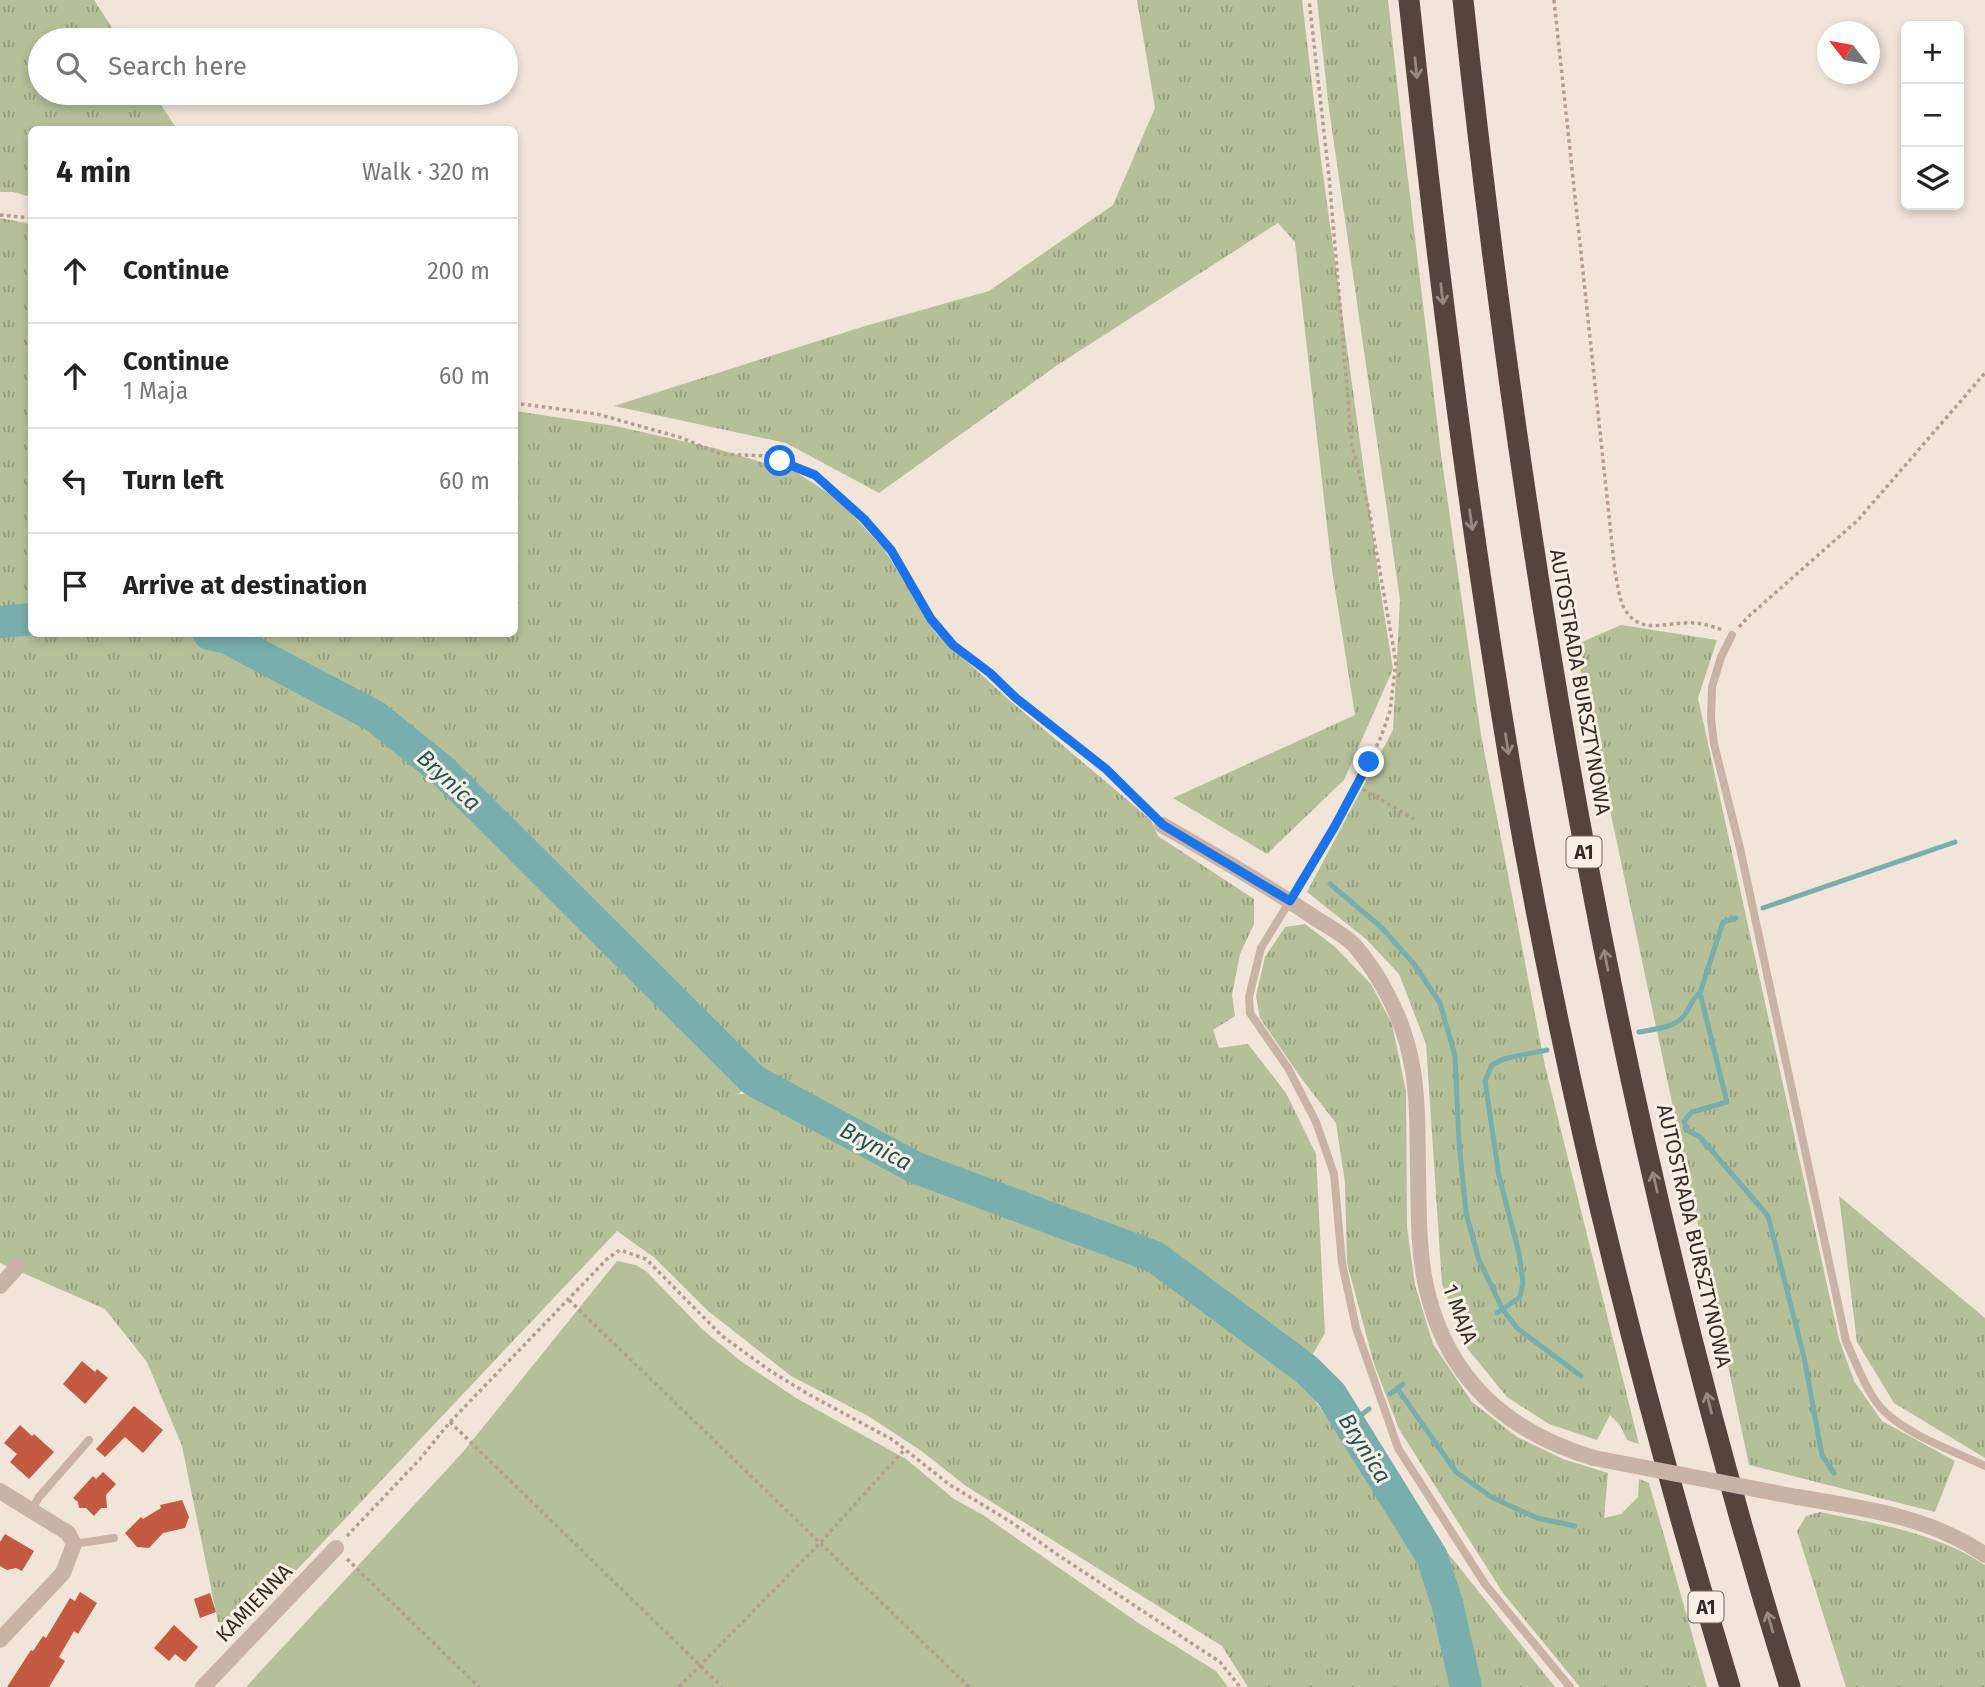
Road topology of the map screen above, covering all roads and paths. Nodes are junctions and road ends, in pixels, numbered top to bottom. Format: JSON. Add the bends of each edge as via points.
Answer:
{"nodes":[{"id":1,"x":1309,"y":0,"type":"edge"},
{"id":2,"x":1409,"y":0,"type":"edge"},
{"id":3,"x":1463,"y":0,"type":"edge"},
{"id":4,"x":1554,"y":0,"type":"edge"},
{"id":5,"x":0,"y":215,"type":"edge"},
{"id":6,"x":28,"y":218,"type":"edge"},
{"id":7,"x":1985,"y":373,"type":"edge"},
{"id":8,"x":518,"y":404,"type":"edge"},
{"id":9,"x":1732,"y":635,"type":"junction"},
{"id":10,"x":1357,"y":786,"type":"junction"},
{"id":11,"x":1415,"y":819,"type":"dead end"},
{"id":12,"x":1163,"y":825,"type":"joint"},
{"id":13,"x":1290,"y":901,"type":"junction"},
{"id":14,"x":18,"y":1266,"type":"dead end"},
{"id":15,"x":0,"y":1286,"type":"edge"},
{"id":16,"x":569,"y":1300,"type":"junction"},
{"id":17,"x":450,"y":1422,"type":"junction"},
{"id":18,"x":89,"y":1440,"type":"dead end"},
{"id":19,"x":905,"y":1449,"type":"junction"},
{"id":20,"x":1985,"y":1466,"type":"edge"},
{"id":21,"x":0,"y":1491,"type":"edge"},
{"id":22,"x":32,"y":1510,"type":"junction"},
{"id":23,"x":114,"y":1538,"type":"dead end"},
{"id":24,"x":74,"y":1544,"type":"junction"},
{"id":25,"x":819,"y":1544,"type":"junction"},
{"id":26,"x":336,"y":1548,"type":"junction"},
{"id":27,"x":1985,"y":1555,"type":"edge"},
{"id":28,"x":0,"y":1640,"type":"edge"},
{"id":29,"x":700,"y":1666,"type":"junction"},
{"id":30,"x":203,"y":1687,"type":"edge"},
{"id":31,"x":479,"y":1687,"type":"edge"},
{"id":32,"x":679,"y":1687,"type":"edge"},
{"id":33,"x":722,"y":1687,"type":"edge"},
{"id":34,"x":969,"y":1687,"type":"edge"},
{"id":35,"x":1240,"y":1687,"type":"edge"},
{"id":36,"x":1570,"y":1687,"type":"edge"},
{"id":37,"x":1730,"y":1687,"type":"edge"},
{"id":38,"x":1790,"y":1687,"type":"edge"}],
"edges":[{"from":1,"to":10,"type":"path","via":[[1352,446],[1369,510],[1396,662],[1390,711]]},
{"from":2,"to":37,"type":"highway","number":"A1","one_way":true,"via":[[1468,498],[1520,820],[1619,1284]]},
{"from":38,"to":3,"type":"highway","name":"AUTOSTRADA BURSZTYNOWA","number":"A1","one_way":true,"via":[[1674,1269],[1587,866],[1521,467]]},
{"from":4,"to":9,"type":"path","via":[[1613,558],[1621,597],[1628,614],[1642,624],[1706,624]]},
{"from":5,"to":6,"type":"path"},
{"from":7,"to":9,"type":"path","via":[[1858,520]]},
{"from":8,"to":12,"type":"path","via":[[597,414],[721,454],[766,456],[815,475],[891,550],[931,619],[953,645],[1106,769]]},
{"from":9,"to":20,"type":"lane","via":[[1712,687],[1714,744],[1846,1341],[1884,1411],[1910,1430]]},
{"from":10,"to":11,"type":"path"},
{"from":10,"to":13,"type":"path"},
{"from":12,"to":13,"type":"street","name":"1 MAJA"},
{"from":13,"to":27,"type":"street","name":"1 MAJA","bridge":true,"via":[[1354,944],[1405,1030],[1417,1091],[1422,1262],[1435,1317],[1467,1378],[1508,1419],[1594,1458],[1875,1511],[1930,1525]]},
{"from":13,"to":36,"type":"lane","via":[[1261,948],[1249,997],[1250,1013],[1288,1068],[1316,1122],[1334,1174],[1342,1263],[1356,1328],[1398,1448],[1485,1584]]},
{"from":14,"to":15,"type":"street"},
{"from":16,"to":17,"type":"path"},
{"from":16,"to":19,"type":"path","via":[[608,1258],[620,1250],[636,1254],[723,1336],[808,1394]]},
{"from":16,"to":25,"type":"path"},
{"from":17,"to":26,"type":"path"},
{"from":17,"to":29,"type":"path"},
{"from":18,"to":22,"type":"lane"},
{"from":19,"to":25,"type":"path"},
{"from":19,"to":35,"type":"path","via":[[950,1485],[1220,1662]]},
{"from":21,"to":22,"type":"street"},
{"from":22,"to":24,"type":"street","via":[[68,1533]]},
{"from":23,"to":24,"type":"lane"},
{"from":24,"to":28,"type":"street","via":[[63,1573]]},
{"from":25,"to":29,"type":"path"},
{"from":25,"to":34,"type":"path"},
{"from":26,"to":30,"type":"street","name":"KAMIENNA"},
{"from":26,"to":31,"type":"path"},
{"from":29,"to":32,"type":"path"},
{"from":29,"to":33,"type":"path"}]}
